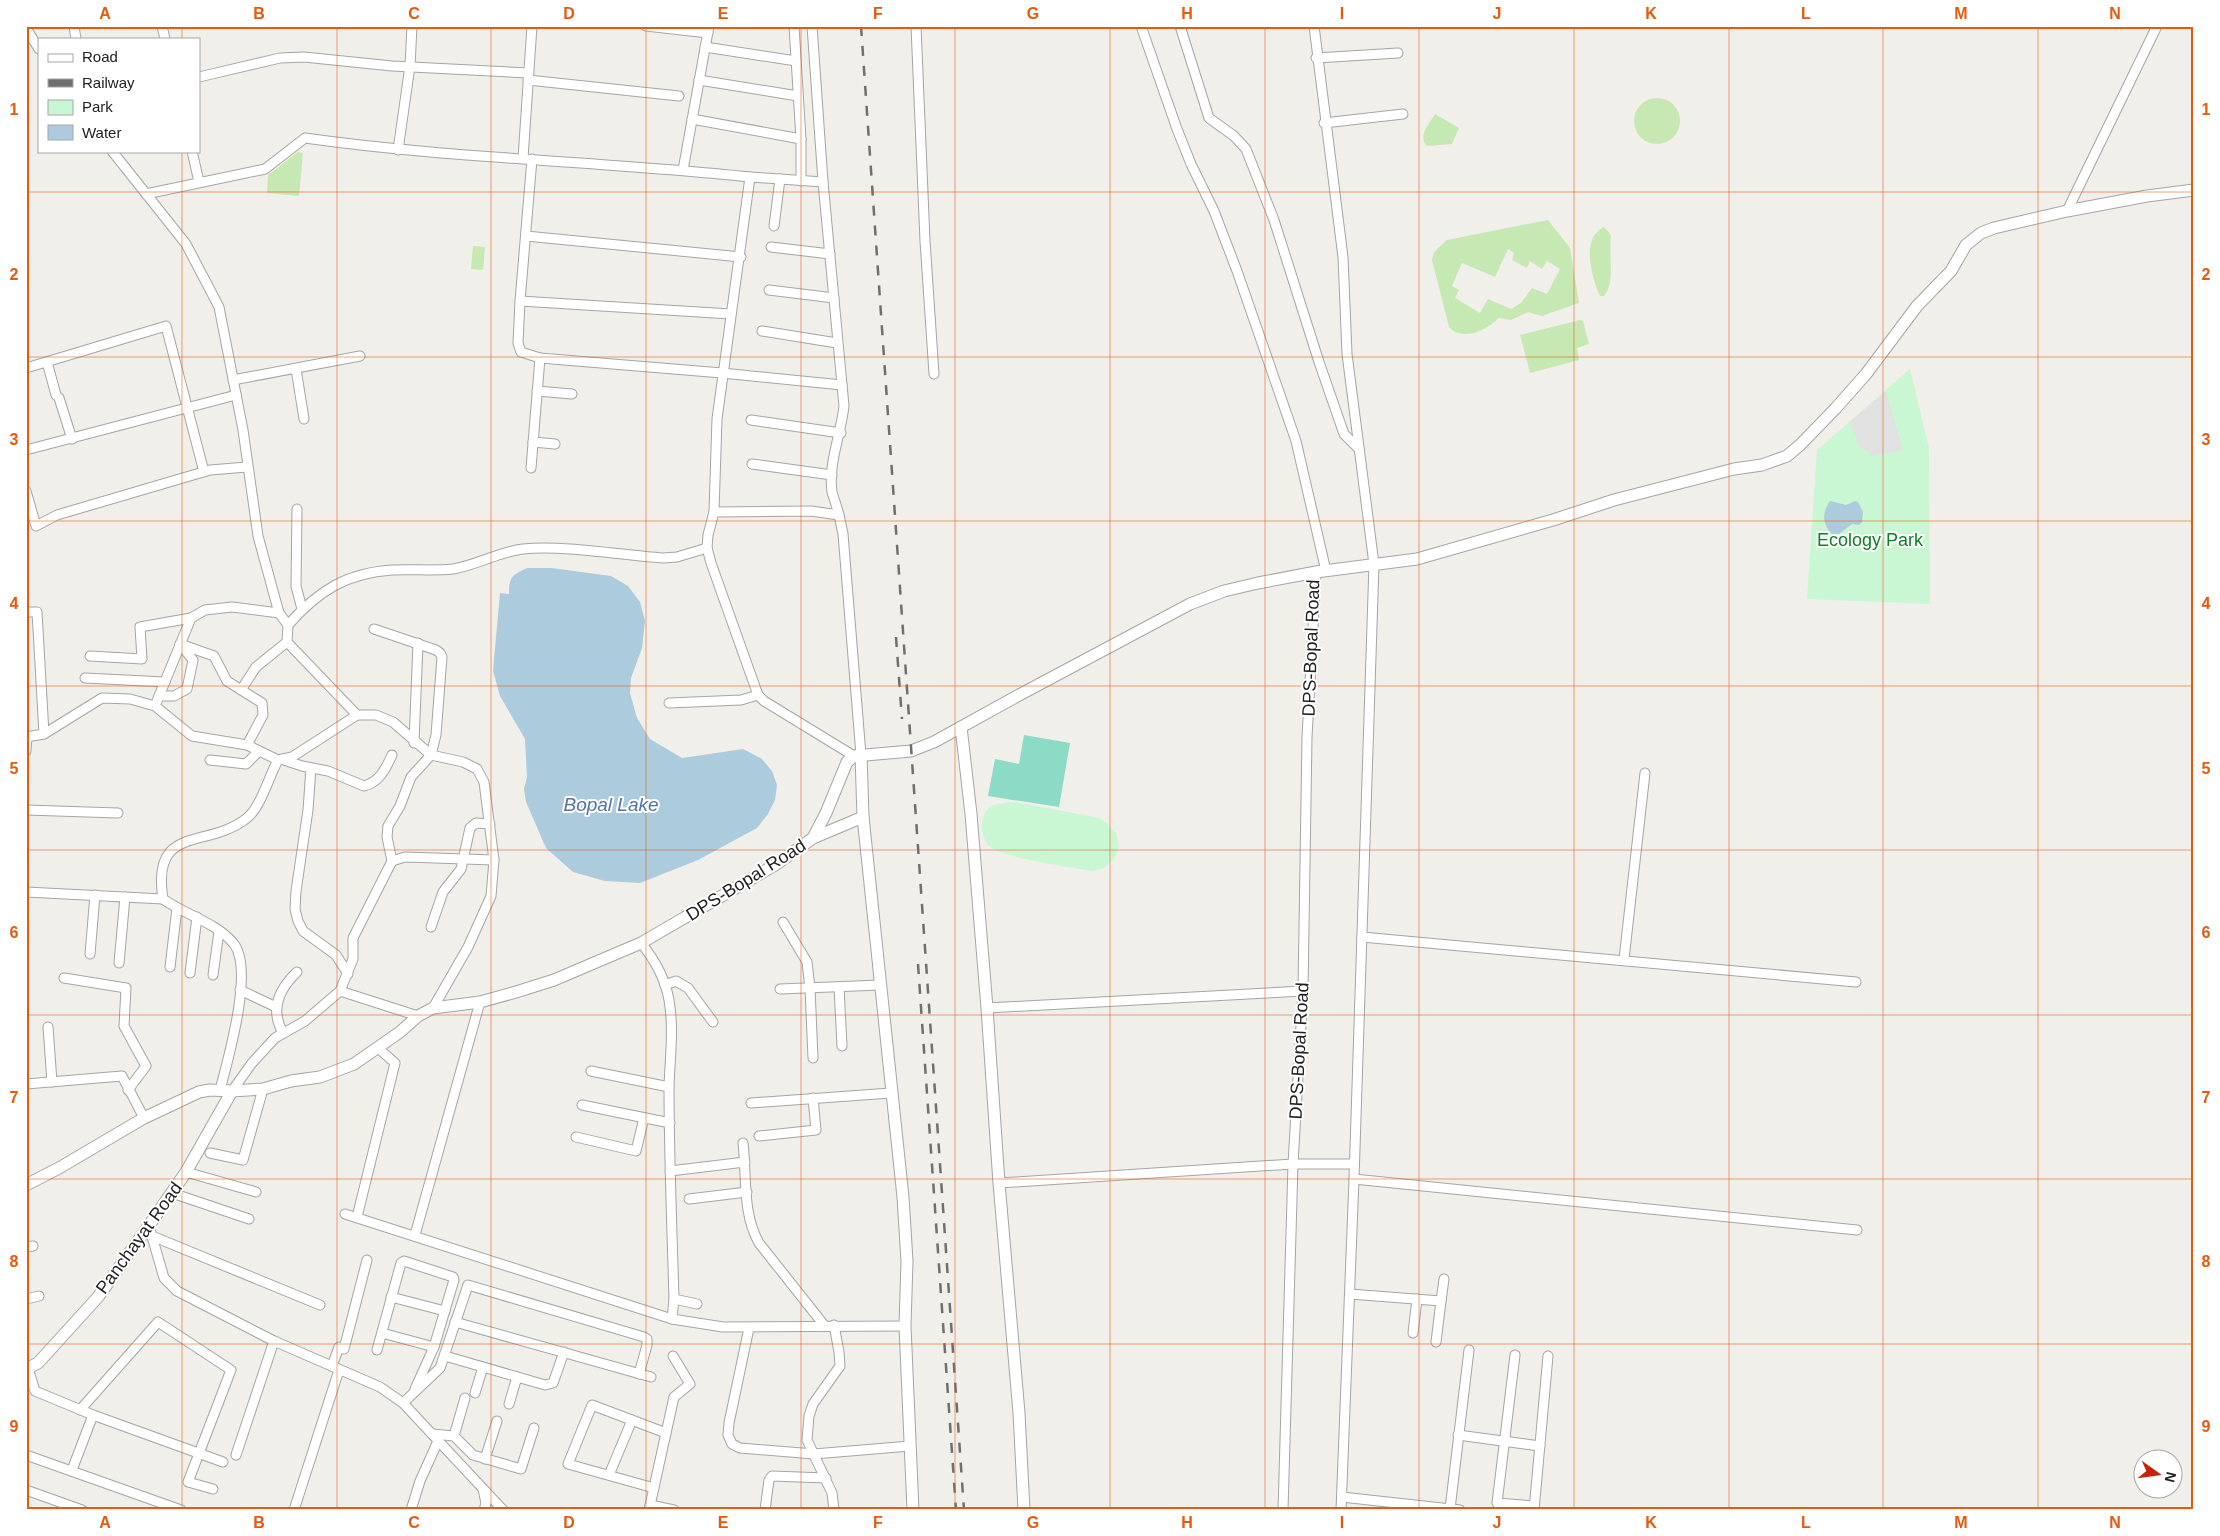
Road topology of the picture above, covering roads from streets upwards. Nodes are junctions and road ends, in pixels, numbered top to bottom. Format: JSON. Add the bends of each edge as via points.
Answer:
{"nodes":[{"id":1,"x":412,"y":26,"type":"edge"},
{"id":2,"x":532,"y":26,"type":"edge"},
{"id":3,"x":646,"y":26,"type":"edge"},
{"id":4,"x":794,"y":26,"type":"edge"},
{"id":5,"x":812,"y":26,"type":"edge"},
{"id":6,"x":916,"y":26,"type":"edge"},
{"id":7,"x":1141,"y":26,"type":"edge"},
{"id":8,"x":1180,"y":26,"type":"edge"},
{"id":9,"x":1314,"y":26,"type":"edge"},
{"id":10,"x":2157,"y":26,"type":"edge"},
{"id":11,"x":674,"y":27,"type":"edge"},
{"id":12,"x":26,"y":28,"type":"edge"},
{"id":13,"x":709,"y":29,"type":"edge"},
{"id":14,"x":38,"y":47,"type":"edge"},
{"id":15,"x":705,"y":47,"type":"junction"},
{"id":16,"x":1398,"y":53,"type":"dead end"},
{"id":17,"x":1316,"y":58,"type":"junction"},
{"id":18,"x":796,"y":61,"type":"junction"},
{"id":19,"x":410,"y":66,"type":"junction"},
{"id":20,"x":528,"y":76,"type":"junction"},
{"id":21,"x":200,"y":77,"type":"edge"},
{"id":22,"x":699,"y":80,"type":"junction"},
{"id":23,"x":679,"y":96,"type":"dead end"},
{"id":24,"x":798,"y":96,"type":"junction"},
{"id":25,"x":1403,"y":114,"type":"dead end"},
{"id":26,"x":692,"y":119,"type":"junction"},
{"id":27,"x":1324,"y":123,"type":"junction"},
{"id":28,"x":801,"y":139,"type":"junction"},
{"id":29,"x":398,"y":150,"type":"junction"},
{"id":30,"x":113,"y":152,"type":"edge"},
{"id":31,"x":192,"y":152,"type":"edge"},
{"id":32,"x":528,"y":159,"type":"junction"},
{"id":33,"x":683,"y":170,"type":"junction"},
{"id":34,"x":750,"y":177,"type":"junction"},
{"id":35,"x":780,"y":179,"type":"junction"},
{"id":36,"x":801,"y":181,"type":"junction"},
{"id":37,"x":199,"y":182,"type":"junction"},
{"id":38,"x":823,"y":182,"type":"junction"},
{"id":39,"x":2194,"y":190,"type":"edge"},
{"id":40,"x":146,"y":194,"type":"junction"},
{"id":41,"x":2067,"y":211,"type":"junction"},
{"id":42,"x":774,"y":226,"type":"dead end"},
{"id":43,"x":526,"y":236,"type":"junction"},
{"id":44,"x":771,"y":247,"type":"dead end"},
{"id":45,"x":830,"y":254,"type":"junction"},
{"id":46,"x":740,"y":257,"type":"junction"},
{"id":47,"x":769,"y":290,"type":"dead end"},
{"id":48,"x":834,"y":298,"type":"junction"},
{"id":49,"x":520,"y":301,"type":"junction"},
{"id":50,"x":731,"y":314,"type":"junction"},
{"id":51,"x":762,"y":331,"type":"dead end"},
{"id":52,"x":837,"y":342,"type":"junction"},
{"id":53,"x":360,"y":356,"type":"dead end"},
{"id":54,"x":540,"y":358,"type":"junction"},
{"id":55,"x":47,"y":362,"type":"junction"},
{"id":56,"x":26,"y":368,"type":"edge"},
{"id":57,"x":296,"y":368,"type":"junction"},
{"id":58,"x":722,"y":373,"type":"junction"},
{"id":59,"x":934,"y":374,"type":"dead end"},
{"id":60,"x":234,"y":380,"type":"junction"},
{"id":61,"x":842,"y":385,"type":"junction"},
{"id":62,"x":537,"y":391,"type":"junction"},
{"id":63,"x":236,"y":394,"type":"junction"},
{"id":64,"x":572,"y":394,"type":"dead end"},
{"id":65,"x":187,"y":407,"type":"junction"},
{"id":66,"x":304,"y":419,"type":"dead end"},
{"id":67,"x":751,"y":420,"type":"dead end"},
{"id":68,"x":841,"y":433,"type":"junction"},
{"id":69,"x":72,"y":439,"type":"junction"},
{"id":70,"x":533,"y":442,"type":"junction"},
{"id":71,"x":555,"y":444,"type":"dead end"},
{"id":72,"x":26,"y":450,"type":"edge"},
{"id":73,"x":1359,"y":450,"type":"junction"},
{"id":74,"x":752,"y":464,"type":"dead end"},
{"id":75,"x":247,"y":467,"type":"junction"},
{"id":76,"x":531,"y":468,"type":"dead end"},
{"id":77,"x":204,"y":472,"type":"junction"},
{"id":78,"x":832,"y":475,"type":"junction"},
{"id":79,"x":26,"y":491,"type":"edge"},
{"id":80,"x":297,"y":509,"type":"dead end"},
{"id":81,"x":714,"y":512,"type":"junction"},
{"id":82,"x":839,"y":515,"type":"junction"},
{"id":83,"x":707,"y":548,"type":"junction"},
{"id":84,"x":1374,"y":564,"type":"junction"},
{"id":85,"x":1327,"y":571,"type":"junction"},
{"id":86,"x":302,"y":609,"type":"junction"},
{"id":87,"x":26,"y":612,"type":"edge"},
{"id":88,"x":279,"y":613,"type":"junction"},
{"id":89,"x":191,"y":618,"type":"junction"},
{"id":90,"x":288,"y":625,"type":"junction"},
{"id":91,"x":374,"y":629,"type":"dead end"},
{"id":92,"x":287,"y":642,"type":"junction"},
{"id":93,"x":418,"y":643,"type":"junction"},
{"id":94,"x":180,"y":644,"type":"junction"},
{"id":95,"x":90,"y":656,"type":"dead end"},
{"id":96,"x":86,"y":678,"type":"dead end"},
{"id":97,"x":165,"y":682,"type":"junction"},
{"id":98,"x":241,"y":690,"type":"junction"},
{"id":99,"x":758,"y":695,"type":"junction"},
{"id":100,"x":159,"y":696,"type":"junction"},
{"id":101,"x":669,"y":703,"type":"dead end"},
{"id":102,"x":155,"y":706,"type":"junction"},
{"id":103,"x":357,"y":715,"type":"junction"},
{"id":104,"x":961,"y":727,"type":"junction"},
{"id":105,"x":44,"y":734,"type":"junction"},
{"id":106,"x":26,"y":737,"type":"edge"},
{"id":107,"x":414,"y":742,"type":"junction"},
{"id":108,"x":247,"y":745,"type":"junction"},
{"id":109,"x":259,"y":750,"type":"junction"},
{"id":110,"x":26,"y":751,"type":"edge"},
{"id":111,"x":392,"y":755,"type":"dead end"},
{"id":112,"x":431,"y":755,"type":"junction"},
{"id":113,"x":858,"y":755,"type":"junction"},
{"id":114,"x":210,"y":760,"type":"dead end"},
{"id":115,"x":281,"y":760,"type":"junction"},
{"id":116,"x":311,"y":768,"type":"junction"},
{"id":117,"x":1645,"y":773,"type":"dead end"},
{"id":118,"x":26,"y":810,"type":"edge"},
{"id":119,"x":118,"y":813,"type":"dead end"},
{"id":120,"x":863,"y":817,"type":"junction"},
{"id":121,"x":490,"y":824,"type":"junction"},
{"id":122,"x":813,"y":838,"type":"junction"},
{"id":123,"x":464,"y":859,"type":"junction"},
{"id":124,"x":494,"y":860,"type":"junction"},
{"id":125,"x":392,"y":861,"type":"junction"},
{"id":126,"x":26,"y":892,"type":"edge"},
{"id":127,"x":95,"y":895,"type":"junction"},
{"id":128,"x":125,"y":897,"type":"junction"},
{"id":129,"x":163,"y":899,"type":"junction"},
{"id":130,"x":177,"y":908,"type":"junction"},
{"id":131,"x":197,"y":918,"type":"junction"},
{"id":132,"x":783,"y":922,"type":"dead end"},
{"id":133,"x":431,"y":927,"type":"dead end"},
{"id":134,"x":219,"y":931,"type":"junction"},
{"id":135,"x":1362,"y":937,"type":"junction"},
{"id":136,"x":641,"y":943,"type":"junction"},
{"id":137,"x":90,"y":954,"type":"dead end"},
{"id":138,"x":1624,"y":959,"type":"junction"},
{"id":139,"x":120,"y":963,"type":"dead end"},
{"id":140,"x":170,"y":967,"type":"dead end"},
{"id":141,"x":297,"y":972,"type":"dead end"},
{"id":142,"x":190,"y":973,"type":"dead end"},
{"id":143,"x":348,"y":974,"type":"junction"},
{"id":144,"x":213,"y":975,"type":"dead end"},
{"id":145,"x":64,"y":978,"type":"dead end"},
{"id":146,"x":1856,"y":982,"type":"dead end"},
{"id":147,"x":665,"y":985,"type":"junction"},
{"id":148,"x":880,"y":985,"type":"junction"},
{"id":149,"x":838,"y":987,"type":"junction"},
{"id":150,"x":810,"y":988,"type":"junction"},
{"id":151,"x":780,"y":989,"type":"dead end"},
{"id":152,"x":240,"y":990,"type":"junction"},
{"id":153,"x":340,"y":991,"type":"junction"},
{"id":154,"x":1303,"y":991,"type":"junction"},
{"id":155,"x":480,"y":1002,"type":"junction"},
{"id":156,"x":276,"y":1007,"type":"junction"},
{"id":157,"x":433,"y":1008,"type":"junction"},
{"id":158,"x":987,"y":1008,"type":"junction"},
{"id":159,"x":418,"y":1016,"type":"junction"},
{"id":160,"x":713,"y":1022,"type":"dead end"},
{"id":161,"x":48,"y":1028,"type":"dead end"},
{"id":162,"x":283,"y":1034,"type":"junction"},
{"id":163,"x":842,"y":1046,"type":"dead end"},
{"id":164,"x":378,"y":1048,"type":"junction"},
{"id":165,"x":813,"y":1058,"type":"dead end"},
{"id":166,"x":592,"y":1071,"type":"dead end"},
{"id":167,"x":52,"y":1082,"type":"junction"},
{"id":168,"x":26,"y":1084,"type":"edge"},
{"id":169,"x":670,"y":1087,"type":"junction"},
{"id":170,"x":263,"y":1089,"type":"junction"},
{"id":171,"x":128,"y":1090,"type":"junction"},
{"id":172,"x":220,"y":1090,"type":"junction"},
{"id":173,"x":232,"y":1091,"type":"junction"},
{"id":174,"x":891,"y":1093,"type":"junction"},
{"id":175,"x":813,"y":1098,"type":"junction"},
{"id":176,"x":751,"y":1103,"type":"dead end"},
{"id":177,"x":582,"y":1105,"type":"dead end"},
{"id":178,"x":144,"y":1118,"type":"junction"},
{"id":179,"x":644,"y":1118,"type":"junction"},
{"id":180,"x":670,"y":1123,"type":"junction"},
{"id":181,"x":759,"y":1136,"type":"dead end"},
{"id":182,"x":576,"y":1137,"type":"dead end"},
{"id":183,"x":743,"y":1143,"type":"dead end"},
{"id":184,"x":210,"y":1153,"type":"dead end"},
{"id":185,"x":745,"y":1162,"type":"junction"},
{"id":186,"x":1293,"y":1164,"type":"junction"},
{"id":187,"x":1354,"y":1164,"type":"junction"},
{"id":188,"x":670,"y":1171,"type":"junction"},
{"id":189,"x":186,"y":1172,"type":"junction"},
{"id":190,"x":1354,"y":1179,"type":"junction"},
{"id":191,"x":999,"y":1183,"type":"junction"},
{"id":192,"x":26,"y":1185,"type":"edge"},
{"id":193,"x":172,"y":1192,"type":"junction"},
{"id":194,"x":256,"y":1192,"type":"dead end"},
{"id":195,"x":746,"y":1192,"type":"junction"},
{"id":196,"x":689,"y":1199,"type":"dead end"},
{"id":197,"x":345,"y":1214,"type":"dead end"},
{"id":198,"x":357,"y":1217,"type":"junction"},
{"id":199,"x":249,"y":1219,"type":"dead end"},
{"id":200,"x":1857,"y":1230,"type":"dead end"},
{"id":201,"x":150,"y":1231,"type":"junction"},
{"id":202,"x":415,"y":1235,"type":"junction"},
{"id":203,"x":367,"y":1260,"type":"dead end"},
{"id":204,"x":1444,"y":1279,"type":"dead end"},
{"id":205,"x":1350,"y":1294,"type":"junction"},
{"id":206,"x":39,"y":1296,"type":"dead end"},
{"id":207,"x":391,"y":1297,"type":"junction"},
{"id":208,"x":26,"y":1299,"type":"edge"},
{"id":209,"x":674,"y":1299,"type":"junction"},
{"id":210,"x":1417,"y":1299,"type":"junction"},
{"id":211,"x":1441,"y":1301,"type":"junction"},
{"id":212,"x":697,"y":1304,"type":"dead end"},
{"id":213,"x":320,"y":1305,"type":"dead end"},
{"id":214,"x":445,"y":1311,"type":"junction"},
{"id":215,"x":672,"y":1319,"type":"junction"},
{"id":216,"x":456,"y":1322,"type":"junction"},
{"id":217,"x":824,"y":1325,"type":"junction"},
{"id":218,"x":834,"y":1325,"type":"junction"},
{"id":219,"x":905,"y":1326,"type":"junction"},
{"id":220,"x":749,"y":1328,"type":"junction"},
{"id":221,"x":382,"y":1333,"type":"junction"},
{"id":222,"x":1414,"y":1333,"type":"dead end"},
{"id":223,"x":274,"y":1341,"type":"junction"},
{"id":224,"x":1436,"y":1342,"type":"dead end"},
{"id":225,"x":434,"y":1348,"type":"junction"},
{"id":226,"x":377,"y":1350,"type":"dead end"},
{"id":227,"x":1469,"y":1350,"type":"dead end"},
{"id":228,"x":564,"y":1352,"type":"junction"},
{"id":229,"x":1515,"y":1355,"type":"dead end"},
{"id":230,"x":445,"y":1356,"type":"junction"},
{"id":231,"x":673,"y":1356,"type":"dead end"},
{"id":232,"x":1548,"y":1356,"type":"dead end"},
{"id":233,"x":482,"y":1367,"type":"junction"},
{"id":234,"x":27,"y":1368,"type":"edge"},
{"id":235,"x":336,"y":1368,"type":"junction"},
{"id":236,"x":639,"y":1374,"type":"junction"},
{"id":237,"x":517,"y":1377,"type":"junction"},
{"id":238,"x":650,"y":1377,"type":"dead end"},
{"id":239,"x":415,"y":1390,"type":"junction"},
{"id":240,"x":475,"y":1393,"type":"dead end"},
{"id":241,"x":465,"y":1398,"type":"dead end"},
{"id":242,"x":403,"y":1403,"type":"junction"},
{"id":243,"x":508,"y":1404,"type":"dead end"},
{"id":244,"x":80,"y":1410,"type":"junction"},
{"id":245,"x":93,"y":1415,"type":"junction"},
{"id":246,"x":497,"y":1420,"type":"dead end"},
{"id":247,"x":632,"y":1420,"type":"junction"},
{"id":248,"x":534,"y":1428,"type":"dead end"},
{"id":249,"x":666,"y":1434,"type":"junction"},
{"id":250,"x":1458,"y":1435,"type":"junction"},
{"id":251,"x":454,"y":1436,"type":"junction"},
{"id":252,"x":435,"y":1438,"type":"junction"},
{"id":253,"x":1504,"y":1441,"type":"junction"},
{"id":254,"x":910,"y":1446,"type":"junction"},
{"id":255,"x":1540,"y":1446,"type":"junction"},
{"id":256,"x":198,"y":1453,"type":"junction"},
{"id":257,"x":236,"y":1454,"type":"dead end"},
{"id":258,"x":814,"y":1454,"type":"junction"},
{"id":259,"x":26,"y":1456,"type":"edge"},
{"id":260,"x":485,"y":1458,"type":"junction"},
{"id":261,"x":223,"y":1462,"type":"dead end"},
{"id":262,"x":72,"y":1470,"type":"junction"},
{"id":263,"x":609,"y":1475,"type":"junction"},
{"id":264,"x":826,"y":1478,"type":"junction"},
{"id":265,"x":483,"y":1488,"type":"junction"},
{"id":266,"x":654,"y":1488,"type":"junction"},
{"id":267,"x":26,"y":1490,"type":"edge"},
{"id":268,"x":213,"y":1490,"type":"dead end"},
{"id":269,"x":1342,"y":1497,"type":"junction"},
{"id":270,"x":61,"y":1506,"type":"edge"},
{"id":271,"x":649,"y":1508,"type":"edge"},
{"id":272,"x":1534,"y":1508,"type":"edge"},
{"id":273,"x":1450,"y":1509,"type":"edge"},
{"id":274,"x":82,"y":1510,"type":"edge"},
{"id":275,"x":181,"y":1510,"type":"edge"},
{"id":276,"x":294,"y":1510,"type":"edge"},
{"id":277,"x":411,"y":1510,"type":"edge"},
{"id":278,"x":484,"y":1510,"type":"edge"},
{"id":279,"x":503,"y":1510,"type":"edge"},
{"id":280,"x":674,"y":1510,"type":"edge"},
{"id":281,"x":765,"y":1510,"type":"edge"},
{"id":282,"x":834,"y":1510,"type":"edge"},
{"id":283,"x":913,"y":1510,"type":"edge"},
{"id":284,"x":1024,"y":1510,"type":"edge"},
{"id":285,"x":1283,"y":1510,"type":"edge"},
{"id":286,"x":1341,"y":1510,"type":"edge"},
{"id":287,"x":1460,"y":1510,"type":"edge"}],
"edges":[{"from":1,"to":19,"type":"street"},
{"from":2,"to":20,"type":"street"},
{"from":3,"to":11,"type":"street"},
{"from":4,"to":18,"type":"street"},
{"from":5,"to":38,"type":"street"},
{"from":6,"to":59,"type":"street"},
{"from":7,"to":85,"type":"street","via":[[1177,129],[1238,271],[1296,441]]},
{"from":8,"to":73,"type":"street","via":[[1209,118],[1246,149],[1274,220],[1344,434]]},
{"from":9,"to":17,"type":"street"},
{"from":10,"to":41,"type":"street"},
{"from":11,"to":13,"type":"street"},
{"from":12,"to":14,"type":"street"},
{"from":13,"to":15,"type":"street"},
{"from":15,"to":18,"type":"street"},
{"from":15,"to":22,"type":"street"},
{"from":16,"to":17,"type":"street"},
{"from":17,"to":27,"type":"street"},
{"from":18,"to":24,"type":"street"},
{"from":19,"to":20,"type":"street"},
{"from":19,"to":21,"type":"street","via":[[289,57]]},
{"from":19,"to":29,"type":"street"},
{"from":20,"to":23,"type":"street"},
{"from":20,"to":32,"type":"street"},
{"from":22,"to":24,"type":"street"},
{"from":22,"to":26,"type":"street"},
{"from":24,"to":28,"type":"street"},
{"from":25,"to":27,"type":"street"},
{"from":26,"to":28,"type":"street"},
{"from":26,"to":33,"type":"street"},
{"from":27,"to":73,"type":"street","via":[[1343,257],[1347,354]]},
{"from":28,"to":36,"type":"street"},
{"from":29,"to":32,"type":"street"},
{"from":29,"to":37,"type":"street","via":[[305,138],[265,169]]},
{"from":30,"to":40,"type":"street"},
{"from":31,"to":37,"type":"street"},
{"from":32,"to":33,"type":"street"},
{"from":32,"to":43,"type":"street"},
{"from":33,"to":34,"type":"street"},
{"from":34,"to":35,"type":"street"},
{"from":34,"to":46,"type":"street"},
{"from":35,"to":36,"type":"street"},
{"from":35,"to":42,"type":"street"},
{"from":36,"to":38,"type":"street"},
{"from":37,"to":40,"type":"street"},
{"from":38,"to":45,"type":"street"},
{"from":39,"to":41,"type":"street"},
{"from":40,"to":60,"type":"street","via":[[186,244],[219,308]]},
{"from":41,"to":84,"type":"street","via":[[1994,228],[1966,245],[1951,271],[1917,306],[1854,388],[1787,456],[1762,465],[1734,469],[1614,500],[1417,559]]},
{"from":43,"to":46,"type":"street"},
{"from":43,"to":49,"type":"street"},
{"from":44,"to":45,"type":"street"},
{"from":45,"to":48,"type":"street"},
{"from":46,"to":50,"type":"street"},
{"from":47,"to":48,"type":"street"},
{"from":48,"to":52,"type":"street"},
{"from":49,"to":50,"type":"street"},
{"from":49,"to":54,"type":"street","via":[[518,343],[521,352]]},
{"from":50,"to":58,"type":"street"},
{"from":51,"to":52,"type":"street"},
{"from":52,"to":61,"type":"street"},
{"from":53,"to":57,"type":"street"},
{"from":54,"to":58,"type":"street"},
{"from":54,"to":62,"type":"street"},
{"from":55,"to":56,"type":"street"},
{"from":55,"to":65,"type":"street","via":[[166,326]]},
{"from":55,"to":69,"type":"street"},
{"from":57,"to":60,"type":"street"},
{"from":57,"to":66,"type":"street"},
{"from":58,"to":61,"type":"street"},
{"from":58,"to":81,"type":"street"},
{"from":60,"to":63,"type":"street"},
{"from":61,"to":68,"type":"street"},
{"from":62,"to":64,"type":"street"},
{"from":62,"to":70,"type":"street"},
{"from":63,"to":65,"type":"street"},
{"from":63,"to":75,"type":"street"},
{"from":65,"to":69,"type":"street"},
{"from":65,"to":77,"type":"street"},
{"from":67,"to":68,"type":"street"},
{"from":68,"to":78,"type":"street"},
{"from":69,"to":72,"type":"street"},
{"from":70,"to":71,"type":"street"},
{"from":70,"to":76,"type":"street"},
{"from":73,"to":84,"type":"street"},
{"from":74,"to":78,"type":"street"},
{"from":75,"to":77,"type":"street"},
{"from":75,"to":88,"type":"street","via":[[258,536]]},
{"from":77,"to":79,"type":"street","via":[[57,516],[36,526]]},
{"from":78,"to":82,"type":"street","via":[[832,492]]},
{"from":80,"to":86,"type":"street","via":[[296,586]]},
{"from":81,"to":82,"type":"street","via":[[811,511]]},
{"from":81,"to":83,"type":"street"},
{"from":82,"to":113,"type":"street"},
{"from":83,"to":86,"type":"street","via":[[663,558],[522,549],[454,568],[362,574],[317,595]]},
{"from":83,"to":99,"type":"street"},
{"from":84,"to":85,"type":"street"},
{"from":84,"to":135,"type":"street"},
{"from":85,"to":104,"type":"street","name":"DPS-Bopal Road","via":[[1224,591],[1190,604]]},
{"from":85,"to":154,"type":"street","name":"DPS-Bopal Road","via":[[1307,738]]},
{"from":86,"to":90,"type":"street"},
{"from":87,"to":105,"type":"street","via":[[37,612]]},
{"from":88,"to":89,"type":"street","via":[[232,607],[205,610]]},
{"from":88,"to":90,"type":"street"},
{"from":89,"to":94,"type":"street"},
{"from":89,"to":95,"type":"street","via":[[140,627],[142,659]]},
{"from":90,"to":92,"type":"street"},
{"from":91,"to":93,"type":"street"},
{"from":92,"to":98,"type":"street","via":[[256,667]]},
{"from":92,"to":103,"type":"street"},
{"from":93,"to":107,"type":"street"},
{"from":93,"to":112,"type":"street","via":[[442,657],[438,727]]},
{"from":94,"to":97,"type":"street"},
{"from":94,"to":98,"type":"street","via":[[214,656],[227,682]]},
{"from":94,"to":100,"type":"street","via":[[193,660],[187,689],[174,696]]},
{"from":96,"to":97,"type":"street"},
{"from":97,"to":100,"type":"street"},
{"from":98,"to":108,"type":"street","via":[[262,703],[263,715]]},
{"from":99,"to":101,"type":"street","via":[[741,700]]},
{"from":99,"to":113,"type":"street"},
{"from":100,"to":102,"type":"street"},
{"from":102,"to":105,"type":"street","via":[[130,699],[102,698]]},
{"from":102,"to":108,"type":"street","via":[[192,736]]},
{"from":103,"to":107,"type":"street","via":[[376,715],[393,722]]},
{"from":103,"to":115,"type":"street","via":[[292,757]]},
{"from":104,"to":113,"type":"street","name":"DPS-Bopal Road","via":[[911,751]]},
{"from":104,"to":158,"type":"street","via":[[972,814]]},
{"from":105,"to":106,"type":"street"},
{"from":106,"to":110,"type":"street"},
{"from":107,"to":112,"type":"street"},
{"from":108,"to":109,"type":"street"},
{"from":109,"to":114,"type":"street","via":[[246,764]]},
{"from":109,"to":115,"type":"street"},
{"from":111,"to":116,"type":"street","via":[[376,781],[364,786]]},
{"from":112,"to":121,"type":"street","via":[[478,769],[484,782]]},
{"from":112,"to":125,"type":"street","via":[[411,777],[388,826]]},
{"from":113,"to":120,"type":"street"},
{"from":113,"to":122,"type":"street","name":"DPS-Bopal Road","via":[[847,762]]},
{"from":115,"to":116,"type":"street"},
{"from":115,"to":129,"type":"street","via":[[248,818],[175,846],[165,857],[160,880]]},
{"from":116,"to":143,"type":"street","via":[[295,909],[303,931],[336,955]]},
{"from":117,"to":138,"type":"street"},
{"from":118,"to":119,"type":"street"},
{"from":120,"to":122,"type":"street"},
{"from":120,"to":148,"type":"street"},
{"from":121,"to":123,"type":"street","via":[[472,825]]},
{"from":121,"to":124,"type":"street"},
{"from":122,"to":136,"type":"street","name":"DPS-Bopal Road","via":[[775,865]]},
{"from":123,"to":124,"type":"street"},
{"from":123,"to":125,"type":"street","via":[[405,857]]},
{"from":123,"to":133,"type":"street","via":[[461,869],[444,892]]},
{"from":124,"to":157,"type":"street","via":[[491,896],[468,947]]},
{"from":125,"to":143,"type":"street","via":[[353,938],[353,959]]},
{"from":126,"to":127,"type":"street"},
{"from":127,"to":128,"type":"street"},
{"from":127,"to":137,"type":"street"},
{"from":128,"to":129,"type":"street"},
{"from":128,"to":139,"type":"street"},
{"from":129,"to":130,"type":"street"},
{"from":130,"to":131,"type":"street"},
{"from":130,"to":140,"type":"street"},
{"from":131,"to":134,"type":"street"},
{"from":131,"to":142,"type":"street"},
{"from":132,"to":150,"type":"street","via":[[807,962]]},
{"from":134,"to":144,"type":"street"},
{"from":134,"to":152,"type":"street","via":[[239,954],[242,967]]},
{"from":135,"to":138,"type":"street"},
{"from":135,"to":187,"type":"street"},
{"from":136,"to":147,"type":"street","via":[[653,958]]},
{"from":136,"to":155,"type":"street","name":"DPS-Bopal Road","via":[[554,980]]},
{"from":138,"to":146,"type":"street"},
{"from":141,"to":156,"type":"street","via":[[284,985]]},
{"from":143,"to":153,"type":"street"},
{"from":145,"to":171,"type":"street","via":[[126,988],[124,1026],[146,1066]]},
{"from":147,"to":160,"type":"street","via":[[676,981],[688,988]]},
{"from":147,"to":169,"type":"street","via":[[672,1034]]},
{"from":148,"to":149,"type":"street"},
{"from":148,"to":174,"type":"street"},
{"from":149,"to":150,"type":"street"},
{"from":149,"to":163,"type":"street"},
{"from":150,"to":151,"type":"street"},
{"from":150,"to":165,"type":"street"},
{"from":152,"to":156,"type":"street"},
{"from":152,"to":172,"type":"street"},
{"from":153,"to":159,"type":"street"},
{"from":153,"to":162,"type":"street","via":[[305,1021]]},
{"from":154,"to":158,"type":"street"},
{"from":154,"to":186,"type":"street","name":"DPS-Bopal Road"},
{"from":155,"to":157,"type":"street","name":"DPS-Bopal Road"},
{"from":155,"to":202,"type":"street"},
{"from":156,"to":162,"type":"street"},
{"from":157,"to":159,"type":"street"},
{"from":158,"to":191,"type":"street"},
{"from":159,"to":164,"type":"street"},
{"from":161,"to":167,"type":"street"},
{"from":162,"to":173,"type":"street","via":[[275,1038],[252,1063]]},
{"from":164,"to":170,"type":"street","via":[[354,1064],[320,1077]]},
{"from":164,"to":198,"type":"street","via":[[395,1063]]},
{"from":166,"to":169,"type":"street"},
{"from":167,"to":168,"type":"street"},
{"from":167,"to":171,"type":"street","via":[[122,1076]]},
{"from":169,"to":180,"type":"street"},
{"from":170,"to":173,"type":"street"},
{"from":170,"to":184,"type":"street","via":[[243,1160]]},
{"from":171,"to":178,"type":"street"},
{"from":172,"to":173,"type":"street"},
{"from":172,"to":178,"type":"street","via":[[199,1092]]},
{"from":173,"to":189,"type":"street","name":"Panchayat Road"},
{"from":174,"to":175,"type":"street"},
{"from":174,"to":219,"type":"street","via":[[903,1196]]},
{"from":175,"to":176,"type":"street"},
{"from":175,"to":181,"type":"street","via":[[816,1130]]},
{"from":177,"to":179,"type":"street"},
{"from":178,"to":192,"type":"street"},
{"from":179,"to":180,"type":"street"},
{"from":179,"to":182,"type":"street","via":[[636,1151]]},
{"from":180,"to":188,"type":"street"},
{"from":183,"to":185,"type":"street"},
{"from":185,"to":188,"type":"street"},
{"from":185,"to":195,"type":"street"},
{"from":186,"to":187,"type":"street"},
{"from":186,"to":191,"type":"street"},
{"from":186,"to":285,"type":"street","name":"DPS-Bopal Road"},
{"from":187,"to":190,"type":"street"},
{"from":188,"to":209,"type":"street"},
{"from":189,"to":193,"type":"street","name":"Panchayat Road"},
{"from":189,"to":194,"type":"street"},
{"from":190,"to":200,"type":"street"},
{"from":190,"to":205,"type":"street"},
{"from":191,"to":284,"type":"street"},
{"from":193,"to":199,"type":"street"},
{"from":193,"to":201,"type":"street","name":"Panchayat Road"},
{"from":195,"to":196,"type":"street"},
{"from":195,"to":217,"type":"street","via":[[747,1214],[759,1244]]},
{"from":197,"to":198,"type":"street"},
{"from":198,"to":202,"type":"street"},
{"from":201,"to":213,"type":"street"},
{"from":201,"to":223,"type":"street","via":[[164,1278],[177,1291]]},
{"from":201,"to":234,"type":"street","name":"Panchayat Road","via":[[38,1363]]},
{"from":202,"to":215,"type":"street"},
{"from":203,"to":235,"type":"street","via":[[344,1349],[339,1347]]},
{"from":204,"to":211,"type":"street"},
{"from":205,"to":210,"type":"street"},
{"from":205,"to":269,"type":"street"},
{"from":206,"to":208,"type":"street"},
{"from":207,"to":214,"type":"street"},
{"from":207,"to":214,"type":"street","via":[[404,1261],[453,1277]]},
{"from":207,"to":221,"type":"street"},
{"from":209,"to":212,"type":"street"},
{"from":209,"to":215,"type":"street"},
{"from":210,"to":211,"type":"street"},
{"from":210,"to":222,"type":"street"},
{"from":211,"to":224,"type":"street"},
{"from":214,"to":225,"type":"street"},
{"from":215,"to":220,"type":"street"},
{"from":216,"to":228,"type":"street"},
{"from":216,"to":230,"type":"street"},
{"from":216,"to":236,"type":"street","via":[[466,1287],[470,1286],[644,1337],[647,1345]]},
{"from":217,"to":218,"type":"street"},
{"from":217,"to":220,"type":"street"},
{"from":218,"to":219,"type":"street"},
{"from":218,"to":258,"type":"street","via":[[840,1366],[816,1399],[809,1416],[806,1440]]},
{"from":219,"to":254,"type":"street"},
{"from":220,"to":258,"type":"street","via":[[729,1423],[728,1435],[732,1444],[740,1448]]},
{"from":221,"to":225,"type":"street"},
{"from":221,"to":226,"type":"street"},
{"from":223,"to":235,"type":"street"},
{"from":223,"to":257,"type":"street"},
{"from":225,"to":239,"type":"street"},
{"from":227,"to":250,"type":"street"},
{"from":228,"to":236,"type":"street"},
{"from":228,"to":237,"type":"street","via":[[556,1378],[550,1385]]},
{"from":229,"to":253,"type":"street"},
{"from":230,"to":233,"type":"street"},
{"from":230,"to":239,"type":"street","via":[[438,1372]]},
{"from":231,"to":249,"type":"street","via":[[690,1384],[674,1397]]},
{"from":232,"to":255,"type":"street"},
{"from":233,"to":237,"type":"street"},
{"from":233,"to":240,"type":"street"},
{"from":234,"to":244,"type":"street","via":[[35,1391]]},
{"from":235,"to":242,"type":"street","via":[[380,1387]]},
{"from":235,"to":276,"type":"street"},
{"from":236,"to":238,"type":"street"},
{"from":237,"to":243,"type":"street"},
{"from":239,"to":242,"type":"street"},
{"from":241,"to":251,"type":"street"},
{"from":242,"to":252,"type":"street"},
{"from":244,"to":245,"type":"street"},
{"from":244,"to":256,"type":"street","via":[[158,1322],[231,1370]]},
{"from":245,"to":256,"type":"street"},
{"from":245,"to":262,"type":"street"},
{"from":246,"to":260,"type":"street"},
{"from":247,"to":249,"type":"street"},
{"from":247,"to":263,"type":"street"},
{"from":247,"to":263,"type":"street","via":[[592,1405],[568,1464]]},
{"from":248,"to":260,"type":"street","via":[[521,1469]]},
{"from":249,"to":266,"type":"street"},
{"from":250,"to":253,"type":"street"},
{"from":250,"to":273,"type":"street"},
{"from":251,"to":252,"type":"street"},
{"from":251,"to":260,"type":"street","via":[[473,1455]]},
{"from":252,"to":265,"type":"street"},
{"from":252,"to":277,"type":"street"},
{"from":253,"to":255,"type":"street"},
{"from":253,"to":272,"type":"street","via":[[1497,1503]]},
{"from":254,"to":258,"type":"street"},
{"from":254,"to":283,"type":"street"},
{"from":255,"to":272,"type":"street"},
{"from":256,"to":261,"type":"street"},
{"from":256,"to":268,"type":"street","via":[[188,1482]]},
{"from":258,"to":264,"type":"street"},
{"from":259,"to":262,"type":"street"},
{"from":262,"to":275,"type":"street"},
{"from":263,"to":266,"type":"street"},
{"from":264,"to":281,"type":"street","via":[[772,1476]]},
{"from":264,"to":282,"type":"street"},
{"from":265,"to":278,"type":"street"},
{"from":265,"to":279,"type":"street"},
{"from":266,"to":271,"type":"street"},
{"from":267,"to":270,"type":"street"},
{"from":269,"to":273,"type":"street"},
{"from":269,"to":286,"type":"street"},
{"from":270,"to":274,"type":"street"},
{"from":271,"to":280,"type":"street"},
{"from":273,"to":287,"type":"street"}]}
